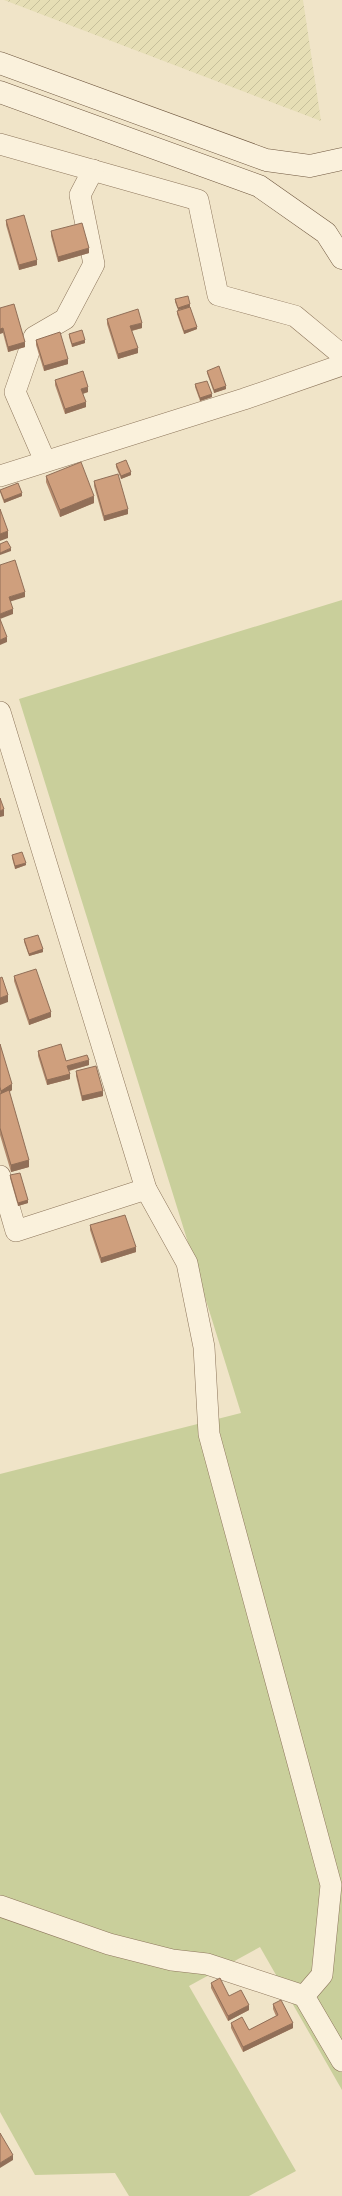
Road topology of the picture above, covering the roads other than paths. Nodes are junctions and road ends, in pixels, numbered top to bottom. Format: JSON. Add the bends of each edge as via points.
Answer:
{"nodes":[{"id":1,"x":0,"y":63,"type":"edge"},
{"id":2,"x":0,"y":92,"type":"edge"},
{"id":3,"x":0,"y":144,"type":"edge"},
{"id":4,"x":342,"y":159,"type":"edge"},
{"id":5,"x":93,"y":170,"type":"junction"},
{"id":6,"x":342,"y":258,"type":"edge"},
{"id":7,"x":342,"y":355,"type":"edge"},
{"id":8,"x":342,"y":365,"type":"edge"},
{"id":9,"x":45,"y":461,"type":"junction"},
{"id":10,"x":0,"y":476,"type":"edge"},
{"id":11,"x":0,"y":712,"type":"edge"},
{"id":12,"x":0,"y":1176,"type":"edge"},
{"id":13,"x":146,"y":1189,"type":"junction"},
{"id":14,"x":0,"y":1906,"type":"edge"},
{"id":15,"x":304,"y":1996,"type":"junction"},
{"id":16,"x":342,"y":2061,"type":"edge"}],
"edges":[{"from":1,"to":4,"type":"main road","via":[[266,160],[310,166]]},
{"from":2,"to":6,"type":"main road","via":[[259,186],[326,234]]},
{"from":3,"to":5,"type":"street"},
{"from":5,"to":7,"type":"street","via":[[198,200],[218,295],[295,316]]},
{"from":5,"to":9,"type":"street","via":[[80,195],[94,264],[65,319],[34,337],[15,392]]},
{"from":8,"to":9,"type":"street","via":[[244,399]]},
{"from":9,"to":10,"type":"street"},
{"from":11,"to":13,"type":"street"},
{"from":12,"to":13,"type":"street","via":[[16,1231]]},
{"from":13,"to":15,"type":"street","via":[[187,1263],[204,1347],[209,1434],[331,1885],[322,1975]]},
{"from":14,"to":15,"type":"street","via":[[109,1944],[172,1960],[207,1964]]},
{"from":15,"to":16,"type":"street"}]}
